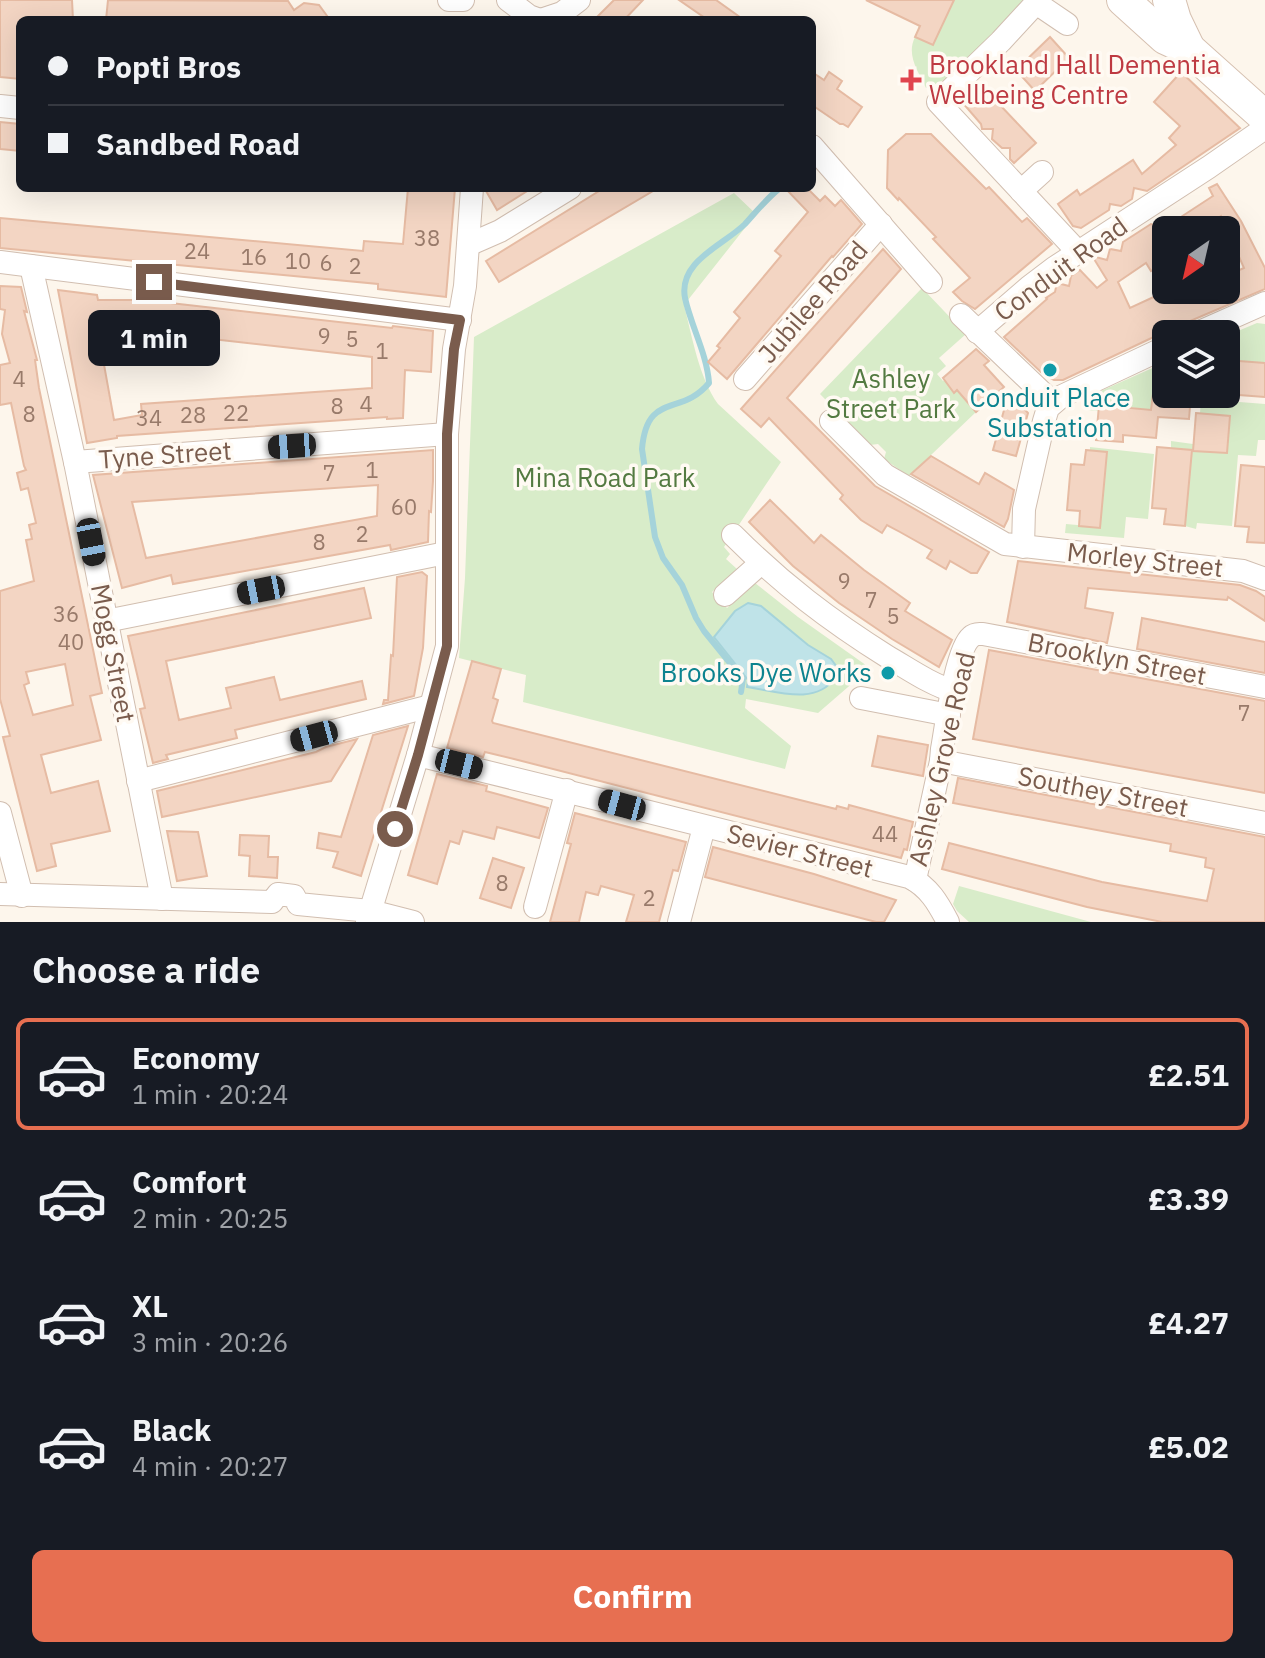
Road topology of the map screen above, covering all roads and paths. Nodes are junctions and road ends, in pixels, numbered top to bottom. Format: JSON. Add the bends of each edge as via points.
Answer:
{"nodes":[{"id":1,"x":449,"y":0,"type":"edge"},
{"id":2,"x":463,"y":0,"type":"edge"},
{"id":3,"x":508,"y":0,"type":"edge"},
{"id":4,"x":579,"y":0,"type":"edge"},
{"id":5,"x":1123,"y":0,"type":"edge"},
{"id":6,"x":1169,"y":0,"type":"edge"},
{"id":7,"x":529,"y":16,"type":"edge"},
{"id":8,"x":553,"y":16,"type":"edge"},
{"id":9,"x":1067,"y":24,"type":"dead end"},
{"id":10,"x":1189,"y":49,"type":"junction"},
{"id":11,"x":1265,"y":117,"type":"edge"},
{"id":12,"x":1265,"y":128,"type":"edge"},
{"id":13,"x":816,"y":151,"type":"edge"},
{"id":14,"x":1042,"y":172,"type":"dead end"},
{"id":15,"x":1021,"y":191,"type":"junction"},
{"id":16,"x":472,"y":192,"type":"edge"},
{"id":17,"x":563,"y":192,"type":"edge"},
{"id":18,"x":881,"y":224,"type":"junction"},
{"id":19,"x":468,"y":245,"type":"junction"},
{"id":20,"x":1078,"y":252,"type":"junction"},
{"id":21,"x":0,"y":262,"type":"edge"},
{"id":22,"x":31,"y":266,"type":"junction"},
{"id":23,"x":931,"y":282,"type":"dead end"},
{"id":24,"x":1265,"y":303,"type":"edge"},
{"id":25,"x":961,"y":315,"type":"dead end"},
{"id":26,"x":460,"y":320,"type":"junction"},
{"id":27,"x":1227,"y":320,"type":"edge"},
{"id":28,"x":977,"y":332,"type":"junction"},
{"id":29,"x":1152,"y":354,"type":"edge"},
{"id":30,"x":745,"y":379,"type":"dead end"},
{"id":31,"x":1053,"y":403,"type":"junction"},
{"id":32,"x":831,"y":421,"type":"dead end"},
{"id":33,"x":447,"y":434,"type":"junction"},
{"id":34,"x":75,"y":462,"type":"junction"},
{"id":35,"x":733,"y":535,"type":"dead end"},
{"id":36,"x":1023,"y":547,"type":"junction"},
{"id":37,"x":446,"y":553,"type":"junction"},
{"id":38,"x":761,"y":563,"type":"junction"},
{"id":39,"x":1265,"y":579,"type":"edge"},
{"id":40,"x":725,"y":595,"type":"dead end"},
{"id":41,"x":106,"y":621,"type":"junction"},
{"id":42,"x":970,"y":637,"type":"joint"},
{"id":43,"x":1265,"y":687,"type":"edge"},
{"id":44,"x":953,"y":691,"type":"junction"},
{"id":45,"x":861,"y":698,"type":"dead end"},
{"id":46,"x":431,"y":706,"type":"junction"},
{"id":47,"x":949,"y":715,"type":"junction"},
{"id":48,"x":418,"y":755,"type":"junction"},
{"id":49,"x":941,"y":761,"type":"junction"},
{"id":50,"x":138,"y":781,"type":"junction"},
{"id":51,"x":567,"y":790,"type":"junction"},
{"id":52,"x":0,"y":813,"type":"edge"},
{"id":53,"x":1265,"y":823,"type":"edge"},
{"id":54,"x":704,"y":827,"type":"junction"},
{"id":55,"x":915,"y":880,"type":"junction"},
{"id":56,"x":11,"y":895,"type":"edge"},
{"id":57,"x":162,"y":899,"type":"junction"},
{"id":58,"x":535,"y":907,"type":"dead end"},
{"id":59,"x":368,"y":917,"type":"edge"},
{"id":60,"x":413,"y":922,"type":"edge"},
{"id":61,"x":679,"y":922,"type":"edge"},
{"id":62,"x":948,"y":922,"type":"edge"}],
"edges":[{"from":1,"to":2,"type":"street"},
{"from":3,"to":7,"type":"street"},
{"from":4,"to":8,"type":"street"},
{"from":5,"to":10,"type":"main road","via":[[1165,38]]},
{"from":6,"to":10,"type":"main road"},
{"from":9,"to":15,"type":"street","via":[[1036,3],[938,102]]},
{"from":10,"to":11,"type":"main road"},
{"from":12,"to":20,"type":"street","name":"Conduit Road"},
{"from":13,"to":18,"type":"street"},
{"from":14,"to":15,"type":"street"},
{"from":15,"to":20,"type":"street"},
{"from":16,"to":19,"type":"street"},
{"from":17,"to":19,"type":"street"},
{"from":18,"to":23,"type":"street"},
{"from":18,"to":30,"type":"street","name":"Jubilee Road"},
{"from":19,"to":26,"type":"street"},
{"from":20,"to":28,"type":"street","name":"Conduit Road"},
{"from":21,"to":22,"type":"street"},
{"from":22,"to":26,"type":"street"},
{"from":22,"to":34,"type":"street","name":"Mogg Street"},
{"from":24,"to":27,"type":"street"},
{"from":25,"to":28,"type":"street"},
{"from":26,"to":33,"type":"street"},
{"from":28,"to":31,"type":"street"},
{"from":29,"to":31,"type":"street"},
{"from":31,"to":36,"type":"street","via":[[1024,509]]},
{"from":32,"to":36,"type":"street","name":"Morley Street","via":[[885,475],[998,541]]},
{"from":33,"to":34,"type":"street","name":"Tyne Street"},
{"from":33,"to":37,"type":"street"},
{"from":34,"to":41,"type":"street","name":"Mogg Street"},
{"from":35,"to":38,"type":"street"},
{"from":36,"to":39,"type":"street","name":"Morley Street","via":[[1243,571]]},
{"from":37,"to":41,"type":"street"},
{"from":37,"to":46,"type":"street","via":[[447,646]]},
{"from":38,"to":40,"type":"street"},
{"from":38,"to":44,"type":"street","via":[[835,623]]},
{"from":41,"to":50,"type":"street","name":"Mogg Street"},
{"from":42,"to":43,"type":"street","name":"Brooklyn Street","via":[[978,633]]},
{"from":42,"to":44,"type":"street","name":"Ashley Grove Road"},
{"from":44,"to":47,"type":"street","name":"Ashley Grove Road"},
{"from":45,"to":47,"type":"street"},
{"from":46,"to":48,"type":"street"},
{"from":46,"to":50,"type":"street"},
{"from":47,"to":49,"type":"street","name":"Ashley Grove Road"},
{"from":48,"to":51,"type":"street","name":"Sevier Street"},
{"from":48,"to":59,"type":"street"},
{"from":49,"to":53,"type":"street","name":"Southey Street"},
{"from":49,"to":55,"type":"street","name":"Ashley Grove Road"},
{"from":50,"to":57,"type":"street","name":"Mogg Street"},
{"from":51,"to":54,"type":"street","name":"Sevier Street"},
{"from":51,"to":58,"type":"street"},
{"from":52,"to":56,"type":"street"},
{"from":54,"to":55,"type":"street","name":"Sevier Street"},
{"from":54,"to":61,"type":"street"},
{"from":55,"to":62,"type":"street","via":[[928,890]]},
{"from":56,"to":57,"type":"street"},
{"from":57,"to":59,"type":"street","via":[[272,902],[277,909],[291,911],[298,904]]},
{"from":59,"to":60,"type":"street"}]}
